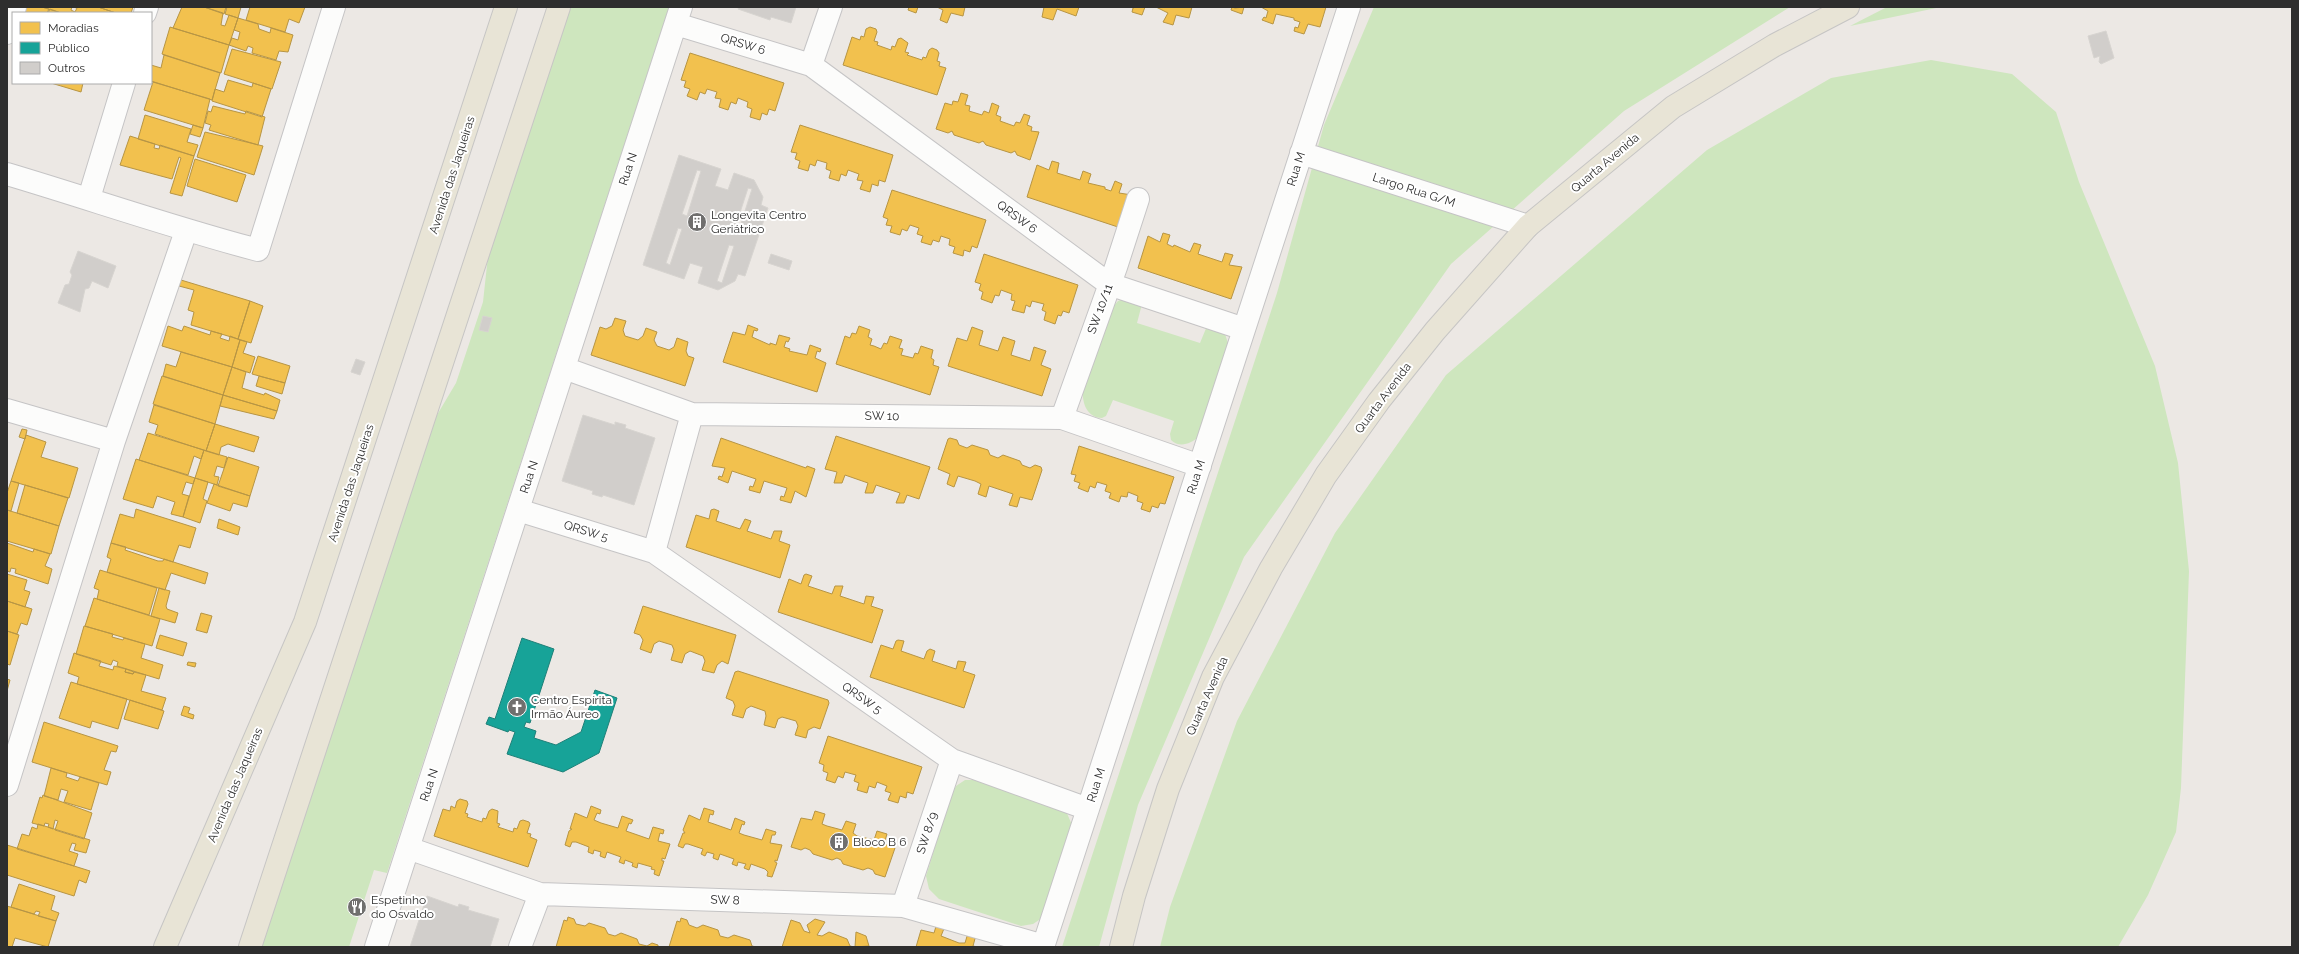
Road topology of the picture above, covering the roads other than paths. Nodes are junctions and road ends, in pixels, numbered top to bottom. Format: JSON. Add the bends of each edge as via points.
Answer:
{"nodes":[{"id":1,"x":334,"y":7,"type":"edge"},
{"id":2,"x":506,"y":7,"type":"edge"},
{"id":3,"x":559,"y":7,"type":"edge"},
{"id":4,"x":831,"y":7,"type":"edge"},
{"id":5,"x":1349,"y":7,"type":"edge"},
{"id":6,"x":1848,"y":7,"type":"edge"},
{"id":7,"x":678,"y":15,"type":"edge"},
{"id":8,"x":12,"y":17,"type":"edge"},
{"id":9,"x":7,"y":33,"type":"edge"},
{"id":10,"x":811,"y":65,"type":"junction"},
{"id":11,"x":124,"y":84,"type":"edge"},
{"id":12,"x":1301,"y":154,"type":"junction"},
{"id":13,"x":7,"y":174,"type":"edge"},
{"id":14,"x":89,"y":198,"type":"junction"},
{"id":15,"x":1138,"y":199,"type":"dead end"},
{"id":16,"x":1528,"y":226,"type":"junction"},
{"id":17,"x":186,"y":231,"type":"junction"},
{"id":18,"x":1109,"y":284,"type":"junction"},
{"id":19,"x":1244,"y":329,"type":"junction"},
{"id":20,"x":564,"y":368,"type":"junction"},
{"id":21,"x":7,"y":410,"type":"edge"},
{"id":22,"x":692,"y":414,"type":"junction"},
{"id":23,"x":1062,"y":418,"type":"junction"},
{"id":24,"x":114,"y":441,"type":"junction"},
{"id":25,"x":1200,"y":466,"type":"junction"},
{"id":26,"x":518,"y":510,"type":"junction"},
{"id":27,"x":654,"y":552,"type":"junction"},
{"id":28,"x":952,"y":760,"type":"junction"},
{"id":29,"x":7,"y":785,"type":"edge"},
{"id":30,"x":1088,"y":809,"type":"junction"},
{"id":31,"x":408,"y":848,"type":"junction"},
{"id":32,"x":540,"y":894,"type":"junction"},
{"id":33,"x":903,"y":906,"type":"junction"},
{"id":34,"x":1044,"y":946,"type":"edge"},
{"id":35,"x":165,"y":947,"type":"edge"},
{"id":36,"x":250,"y":947,"type":"edge"},
{"id":37,"x":376,"y":947,"type":"edge"},
{"id":38,"x":520,"y":947,"type":"edge"},
{"id":39,"x":1121,"y":947,"type":"edge"}],
"edges":[{"from":1,"to":17,"type":"street","via":[[258,250]]},
{"from":2,"to":35,"type":"main road","name":"Avenida das Jaqueiras","via":[[305,622]]},
{"from":3,"to":36,"type":"main road"},
{"from":4,"to":10,"type":"street"},
{"from":5,"to":12,"type":"street","name":"Rua M"},
{"from":6,"to":16,"type":"main road","name":"Quarta Avenida","via":[[1774,45],[1673,106]]},
{"from":7,"to":10,"type":"street","name":"QRSW 6"},
{"from":7,"to":20,"type":"street","name":"Rua N"},
{"from":8,"to":9,"type":"street"},
{"from":10,"to":18,"type":"street","name":"QRSW 6"},
{"from":11,"to":14,"type":"street"},
{"from":12,"to":16,"type":"street","name":"Largo Rua G/M"},
{"from":12,"to":19,"type":"street","name":"Rua M"},
{"from":13,"to":14,"type":"street"},
{"from":14,"to":17,"type":"street"},
{"from":15,"to":18,"type":"street","name":"SW 10/11"},
{"from":16,"to":39,"type":"main road","name":"Quarta Avenida","via":[[1435,331],[1379,401],[1326,475],[1271,568],[1213,677],[1193,726],[1164,803],[1134,896]]},
{"from":17,"to":24,"type":"street"},
{"from":18,"to":19,"type":"street","name":"QRSW 6"},
{"from":18,"to":23,"type":"street","name":"SW 10/11"},
{"from":19,"to":25,"type":"street","name":"Rua M"},
{"from":20,"to":22,"type":"street","name":"SW 10"},
{"from":20,"to":26,"type":"street","name":"Rua N"},
{"from":21,"to":24,"type":"street"},
{"from":22,"to":23,"type":"street","name":"SW 10"},
{"from":22,"to":27,"type":"street"},
{"from":23,"to":25,"type":"street","name":"SW 10"},
{"from":24,"to":29,"type":"street"},
{"from":25,"to":30,"type":"street","name":"Rua M"},
{"from":26,"to":27,"type":"street","name":"QRSW 5"},
{"from":26,"to":31,"type":"street","name":"Rua N"},
{"from":27,"to":28,"type":"street","name":"QRSW 5"},
{"from":28,"to":30,"type":"street","name":"QRSW 5"},
{"from":28,"to":33,"type":"street","name":"SW 8/9"},
{"from":30,"to":34,"type":"street","name":"Rua M"},
{"from":31,"to":32,"type":"street","name":"SW 8"},
{"from":31,"to":37,"type":"street","name":"Rua N"},
{"from":32,"to":33,"type":"street","name":"SW 8"},
{"from":32,"to":38,"type":"street"},
{"from":33,"to":34,"type":"street","name":"SW 8"}]}
